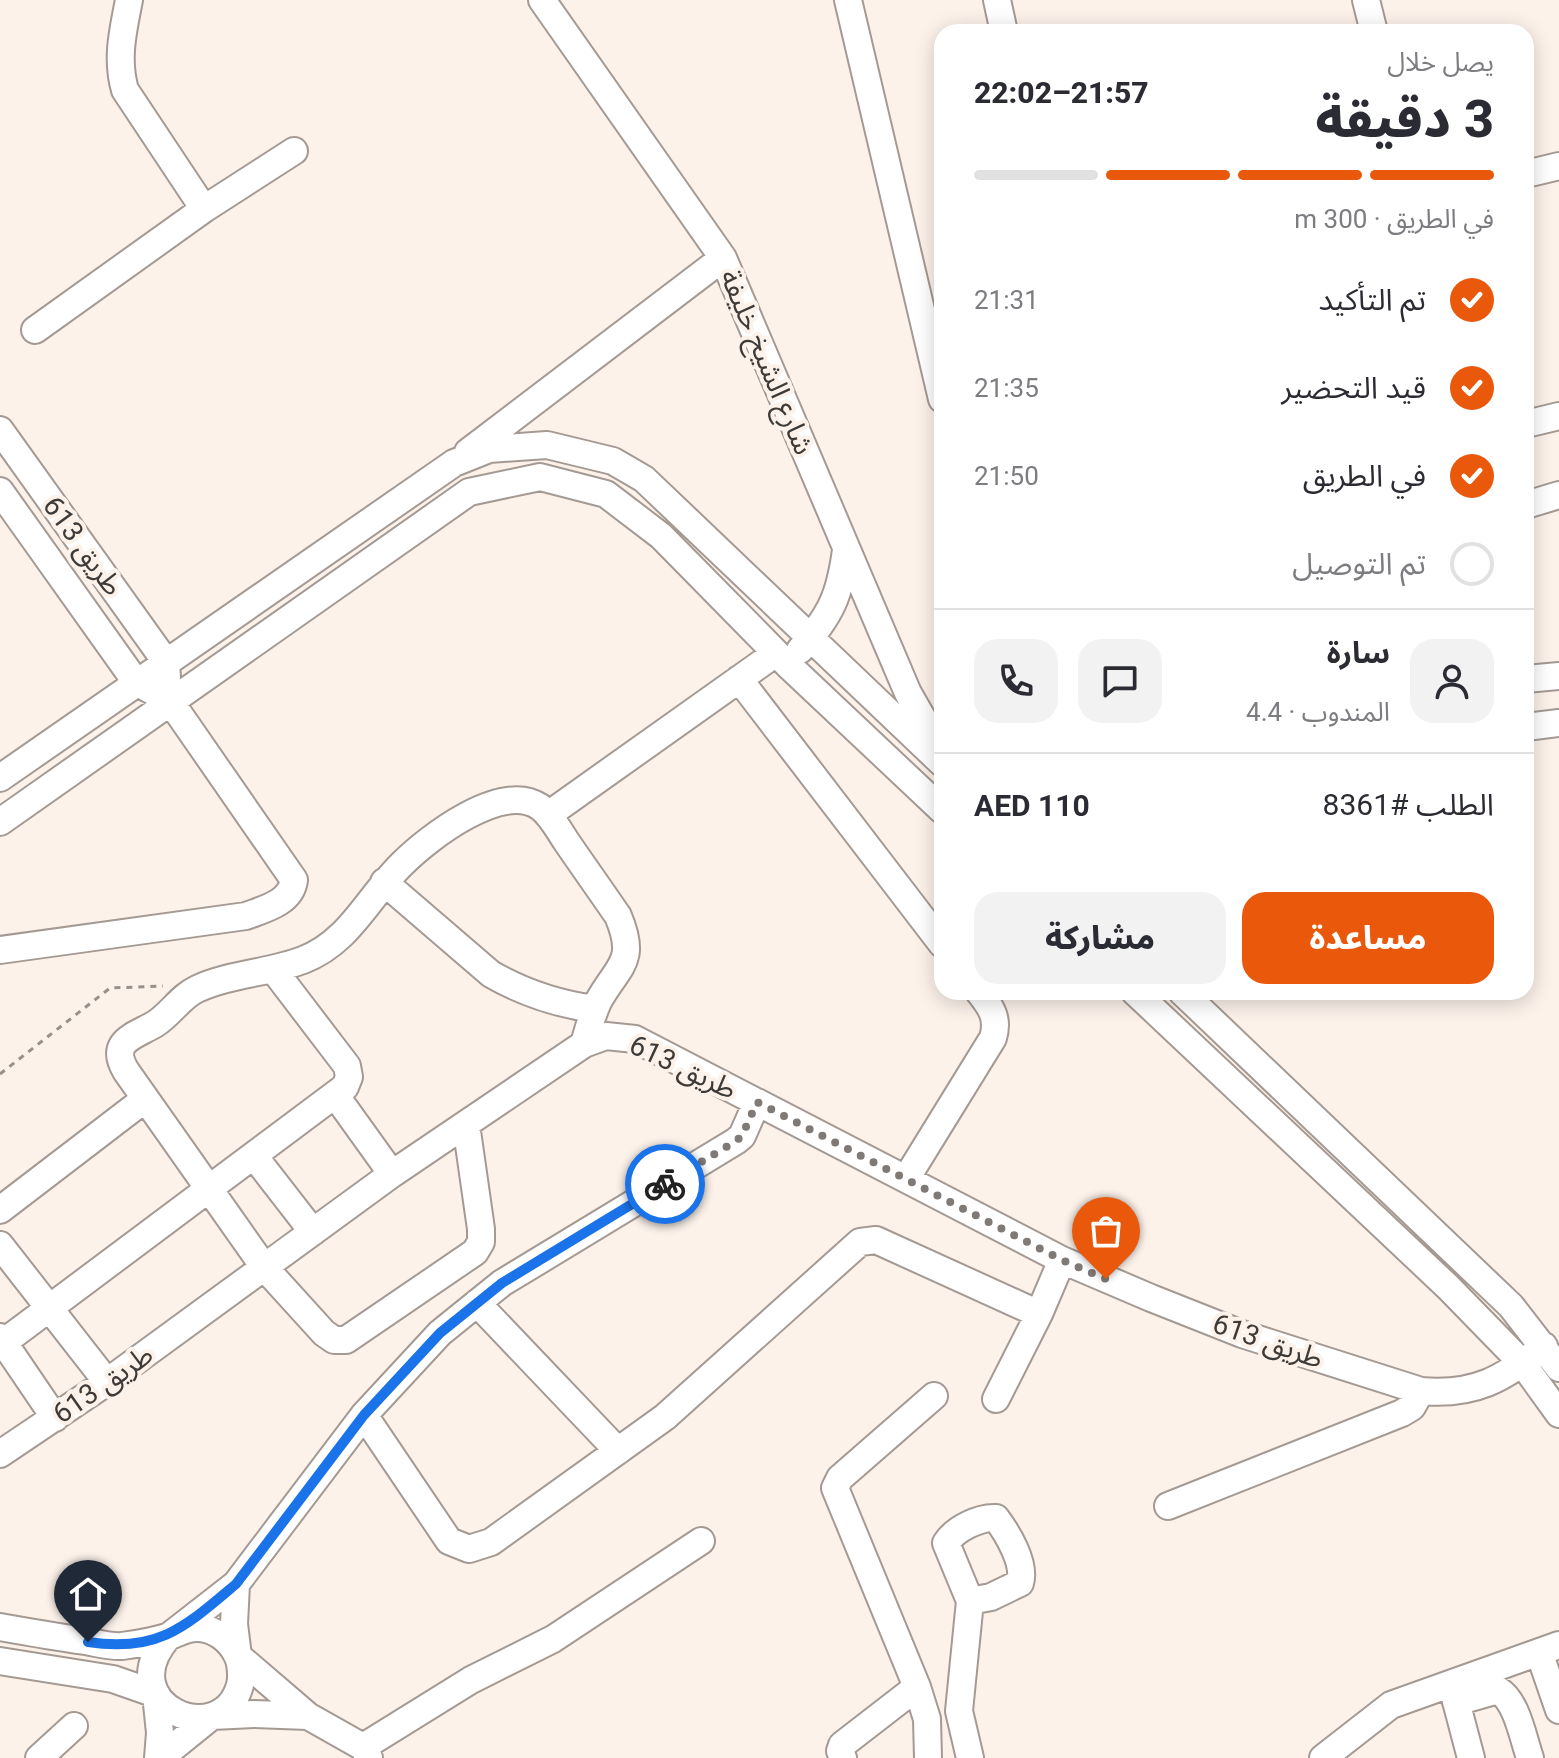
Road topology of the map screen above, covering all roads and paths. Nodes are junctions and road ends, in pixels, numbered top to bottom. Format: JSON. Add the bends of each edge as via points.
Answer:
{"nodes":[{"id":1,"x":129,"y":0,"type":"edge"},
{"id":2,"x":542,"y":0,"type":"edge"},
{"id":3,"x":848,"y":0,"type":"edge"},
{"id":4,"x":997,"y":0,"type":"edge"},
{"id":5,"x":1366,"y":0,"type":"edge"},
{"id":6,"x":1002,"y":24,"type":"edge"},
{"id":7,"x":1372,"y":24,"type":"edge"},
{"id":8,"x":294,"y":151,"type":"dead end"},
{"id":9,"x":1559,"y":166,"type":"edge"},
{"id":10,"x":1534,"y":172,"type":"edge"},
{"id":11,"x":204,"y":209,"type":"junction"},
{"id":12,"x":723,"y":258,"type":"junction"},
{"id":13,"x":35,"y":330,"type":"dead end"},
{"id":14,"x":934,"y":365,"type":"edge"},
{"id":15,"x":1559,"y":416,"type":"edge"},
{"id":16,"x":1534,"y":422,"type":"edge"},
{"id":17,"x":0,"y":430,"type":"edge"},
{"id":18,"x":454,"y":463,"type":"junction"},
{"id":19,"x":0,"y":491,"type":"edge"},
{"id":20,"x":1559,"y":495,"type":"edge"},
{"id":21,"x":1534,"y":503,"type":"edge"},
{"id":22,"x":846,"y":550,"type":"junction"},
{"id":23,"x":811,"y":638,"type":"junction"},
{"id":24,"x":782,"y":658,"type":"junction"},
{"id":25,"x":166,"y":662,"type":"junction"},
{"id":26,"x":1559,"y":676,"type":"edge"},
{"id":27,"x":1534,"y":678,"type":"edge"},
{"id":28,"x":739,"y":679,"type":"junction"},
{"id":29,"x":136,"y":682,"type":"junction"},
{"id":30,"x":170,"y":701,"type":"junction"},
{"id":31,"x":1559,"y":723,"type":"edge"},
{"id":32,"x":1534,"y":726,"type":"edge"},
{"id":33,"x":934,"y":739,"type":"edge"},
{"id":34,"x":934,"y":755,"type":"edge"},
{"id":35,"x":0,"y":778,"type":"edge"},
{"id":36,"x":934,"y":802,"type":"edge"},
{"id":37,"x":548,"y":815,"type":"junction"},
{"id":38,"x":0,"y":822,"type":"edge"},
{"id":39,"x":384,"y":882,"type":"junction"},
{"id":40,"x":934,"y":934,"type":"edge"},
{"id":41,"x":0,"y":950,"type":"edge"},
{"id":42,"x":273,"y":969,"type":"junction"},
{"id":43,"x":188,"y":995,"type":"junction"},
{"id":44,"x":984,"y":1000,"type":"edge"},
{"id":45,"x":1143,"y":1000,"type":"edge"},
{"id":46,"x":1190,"y":1000,"type":"edge"},
{"id":47,"x":595,"y":1009,"type":"junction"},
{"id":48,"x":584,"y":1044,"type":"junction"},
{"id":49,"x":0,"y":1074,"type":"edge"},
{"id":50,"x":336,"y":1096,"type":"junction"},
{"id":51,"x":145,"y":1099,"type":"junction"},
{"id":52,"x":757,"y":1102,"type":"junction"},
{"id":53,"x":466,"y":1124,"type":"junction"},
{"id":54,"x":254,"y":1156,"type":"junction"},
{"id":55,"x":392,"y":1174,"type":"junction"},
{"id":56,"x":906,"y":1179,"type":"junction"},
{"id":57,"x":208,"y":1190,"type":"junction"},
{"id":58,"x":0,"y":1210,"type":"edge"},
{"id":59,"x":313,"y":1232,"type":"junction"},
{"id":60,"x":0,"y":1245,"type":"edge"},
{"id":61,"x":1062,"y":1260,"type":"junction"},
{"id":62,"x":264,"y":1267,"type":"junction"},
{"id":63,"x":477,"y":1303,"type":"junction"},
{"id":64,"x":49,"y":1309,"type":"junction"},
{"id":65,"x":1039,"y":1314,"type":"junction"},
{"id":66,"x":1,"y":1341,"type":"edge"},
{"id":67,"x":1552,"y":1357,"type":"edge"},
{"id":68,"x":1523,"y":1364,"type":"junction"},
{"id":69,"x":107,"y":1382,"type":"junction"},
{"id":70,"x":1421,"y":1391,"type":"junction"},
{"id":71,"x":934,"y":1396,"type":"dead end"},
{"id":72,"x":996,"y":1399,"type":"dead end"},
{"id":73,"x":1559,"y":1414,"type":"edge"},
{"id":74,"x":364,"y":1415,"type":"junction"},
{"id":75,"x":55,"y":1418,"type":"junction"},
{"id":76,"x":618,"y":1451,"type":"junction"},
{"id":77,"x":0,"y":1454,"type":"edge"},
{"id":78,"x":1168,"y":1506,"type":"dead end"},
{"id":79,"x":701,"y":1541,"type":"dead end"},
{"id":80,"x":236,"y":1584,"type":"junction"},
{"id":81,"x":970,"y":1601,"type":"dead end"},
{"id":82,"x":0,"y":1627,"type":"edge"},
{"id":83,"x":168,"y":1637,"type":"junction"},
{"id":84,"x":1549,"y":1648,"type":"edge"},
{"id":85,"x":238,"y":1656,"type":"junction"},
{"id":86,"x":0,"y":1661,"type":"edge"},
{"id":87,"x":917,"y":1687,"type":"junction"},
{"id":88,"x":1454,"y":1692,"type":"junction"},
{"id":89,"x":156,"y":1694,"type":"junction"},
{"id":90,"x":1559,"y":1710,"type":"edge"},
{"id":91,"x":212,"y":1716,"type":"junction"},
{"id":92,"x":308,"y":1716,"type":"junction"},
{"id":93,"x":74,"y":1726,"type":"dead end"},
{"id":94,"x":366,"y":1752,"type":"edge"},
{"id":95,"x":39,"y":1758,"type":"edge"},
{"id":96,"x":159,"y":1758,"type":"edge"},
{"id":97,"x":843,"y":1758,"type":"edge"},
{"id":98,"x":928,"y":1758,"type":"edge"},
{"id":99,"x":970,"y":1758,"type":"edge"},
{"id":100,"x":1323,"y":1758,"type":"edge"},
{"id":101,"x":1471,"y":1758,"type":"edge"},
{"id":102,"x":1530,"y":1758,"type":"edge"}],
"edges":[{"from":1,"to":11,"type":"street","via":[[119,54],[125,90]]},
{"from":2,"to":12,"type":"street","name":"شارع الشيخ خليفة"},
{"from":3,"to":14,"type":"street"},
{"from":4,"to":6,"type":"street"},
{"from":5,"to":7,"type":"street"},
{"from":8,"to":11,"type":"street"},
{"from":9,"to":10,"type":"street"},
{"from":11,"to":13,"type":"street"},
{"from":12,"to":18,"type":"street"},
{"from":12,"to":22,"type":"street","name":"شارع الشيخ خليفة"},
{"from":15,"to":16,"type":"street"},
{"from":17,"to":25,"type":"street","name":"طريق 613"},
{"from":18,"to":23,"type":"street","via":[[489,449],[547,445],[613,461],[644,479]]},
{"from":18,"to":25,"type":"street"},
{"from":19,"to":29,"type":"street","name":"طريق 613"},
{"from":20,"to":21,"type":"street"},
{"from":22,"to":23,"type":"street","via":[[837,598]]},
{"from":22,"to":33,"type":"street","name":"شارع الشيخ خليفة","via":[[908,693]]},
{"from":23,"to":24,"type":"street"},
{"from":23,"to":34,"type":"street"},
{"from":24,"to":28,"type":"street"},
{"from":24,"to":30,"type":"street","via":[[661,536],[606,494],[540,477],[469,492]]},
{"from":24,"to":36,"type":"street"},
{"from":25,"to":29,"type":"street"},
{"from":25,"to":30,"type":"street","name":"طريق 613"},
{"from":26,"to":27,"type":"street"},
{"from":28,"to":37,"type":"street"},
{"from":28,"to":40,"type":"street"},
{"from":29,"to":30,"type":"street","name":"طريق 613"},
{"from":29,"to":35,"type":"street"},
{"from":30,"to":38,"type":"street"},
{"from":30,"to":41,"type":"street","via":[[293,876],[290,894],[246,916]]},
{"from":31,"to":32,"type":"street"},
{"from":37,"to":39,"type":"street","via":[[518,799],[495,802],[435,837]]},
{"from":37,"to":47,"type":"street","via":[[624,929],[621,968]]},
{"from":39,"to":42,"type":"street","via":[[335,942],[307,959]]},
{"from":39,"to":47,"type":"street","via":[[500,979],[550,1001]]},
{"from":42,"to":43,"type":"street"},
{"from":42,"to":50,"type":"street","via":[[347,1066],[348,1082]]},
{"from":43,"to":49,"type":"path","via":[[181,986],[110,988]]},
{"from":43,"to":51,"type":"street","via":[[133,1034],[121,1050],[122,1065]]},
{"from":44,"to":56,"type":"street","via":[[996,1022],[993,1038]]},
{"from":45,"to":68,"type":"street"},
{"from":46,"to":67,"type":"street","name":"طريق 613","via":[[1511,1306]]},
{"from":47,"to":48,"type":"street"},
{"from":48,"to":52,"type":"street","name":"طريق 613","via":[[606,1036],[635,1039]]},
{"from":48,"to":53,"type":"street","name":"طريق 613"},
{"from":50,"to":54,"type":"street"},
{"from":50,"to":55,"type":"street"},
{"from":51,"to":57,"type":"street"},
{"from":51,"to":58,"type":"street"},
{"from":52,"to":56,"type":"street","name":"طريق 613"},
{"from":52,"to":63,"type":"street","via":[[736,1141]]},
{"from":53,"to":55,"type":"street","name":"طريق 613"},
{"from":53,"to":62,"type":"street","via":[[481,1229],[475,1252],[346,1340],[324,1333]]},
{"from":54,"to":57,"type":"street"},
{"from":54,"to":59,"type":"street"},
{"from":55,"to":59,"type":"street","name":"طريق 613"},
{"from":56,"to":61,"type":"street","name":"طريق 613"},
{"from":57,"to":62,"type":"street"},
{"from":57,"to":64,"type":"street"},
{"from":59,"to":62,"type":"street","name":"طريق 613"},
{"from":60,"to":64,"type":"street"},
{"from":61,"to":65,"type":"street"},
{"from":61,"to":70,"type":"street","name":"طريق 613","via":[[1242,1334]]},
{"from":62,"to":69,"type":"street","name":"طريق 613"},
{"from":63,"to":74,"type":"street","via":[[440,1333]]},
{"from":63,"to":76,"type":"street"},
{"from":64,"to":66,"type":"street"},
{"from":64,"to":69,"type":"street"},
{"from":65,"to":72,"type":"street"},
{"from":65,"to":76,"type":"street","via":[[876,1240],[860,1242],[665,1417]]},
{"from":66,"to":75,"type":"street"},
{"from":67,"to":68,"type":"street","name":"طريق 613"},
{"from":68,"to":70,"type":"street","name":"طريق 613","via":[[1469,1390]]},
{"from":68,"to":73,"type":"street"},
{"from":69,"to":75,"type":"street","name":"طريق 613"},
{"from":70,"to":78,"type":"street","via":[[1402,1413]]},
{"from":71,"to":87,"type":"street","via":[[835,1488]]},
{"from":74,"to":76,"type":"street","via":[[449,1541],[469,1549],[491,1542]]},
{"from":74,"to":80,"type":"street"},
{"from":75,"to":77,"type":"street","name":"طريق 613"},
{"from":79,"to":94,"type":"street","via":[[553,1639],[471,1680]]},
{"from":80,"to":83,"type":"street"},
{"from":80,"to":85,"type":"street"},
{"from":81,"to":99,"type":"street","via":[[959,1711]]},
{"from":82,"to":83,"type":"street","via":[[118,1647]]},
{"from":83,"to":85,"type":"street","via":[[194,1627],[208,1629],[221,1634]]},
{"from":83,"to":89,"type":"street","via":[[151,1663]]},
{"from":84,"to":88,"type":"street"},
{"from":84,"to":90,"type":"street"},
{"from":85,"to":91,"type":"street","via":[[238,1692]]},
{"from":85,"to":92,"type":"street"},
{"from":86,"to":89,"type":"street","via":[[113,1679]]},
{"from":87,"to":97,"type":"street","via":[[842,1745]]},
{"from":87,"to":98,"type":"street","via":[[927,1719]]},
{"from":88,"to":100,"type":"street","via":[[1391,1705]]},
{"from":88,"to":101,"type":"street"},
{"from":88,"to":102,"type":"street","via":[[1504,1694]]},
{"from":89,"to":91,"type":"street","via":[[180,1716]]},
{"from":89,"to":96,"type":"street"},
{"from":91,"to":92,"type":"street"},
{"from":91,"to":96,"type":"street"},
{"from":92,"to":94,"type":"street"},
{"from":93,"to":95,"type":"street"}]}
